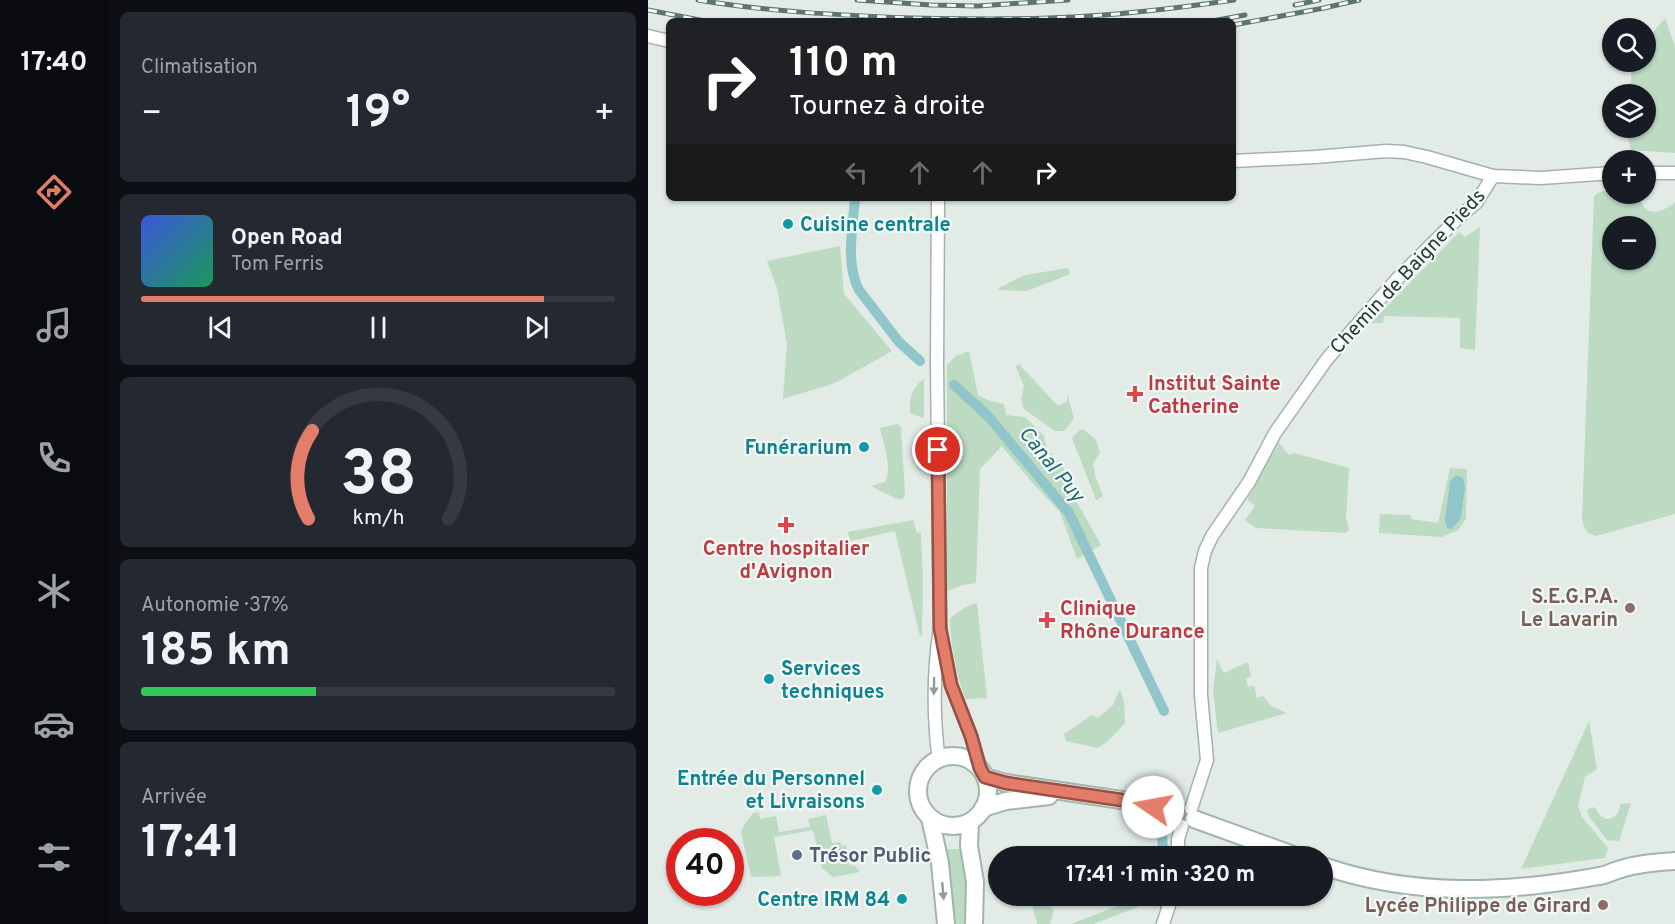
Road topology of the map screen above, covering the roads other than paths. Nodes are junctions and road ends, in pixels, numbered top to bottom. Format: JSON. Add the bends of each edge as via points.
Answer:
{"nodes":[{"id":1,"x":648,"y":36,"type":"edge"},
{"id":2,"x":666,"y":40,"type":"edge"},
{"id":3,"x":1236,"y":160,"type":"edge"},
{"id":4,"x":1656,"y":173,"type":"edge"},
{"id":5,"x":1675,"y":173,"type":"edge"},
{"id":6,"x":1602,"y":174,"type":"edge"},
{"id":7,"x":1493,"y":176,"type":"junction"},
{"id":8,"x":938,"y":201,"type":"edge"},
{"id":9,"x":940,"y":628,"type":"junction"},
{"id":10,"x":937,"y":759,"type":"junction"},
{"id":11,"x":983,"y":773,"type":"junction"},
{"id":12,"x":1080,"y":795,"type":"junction"},
{"id":13,"x":984,"y":808,"type":"junction"},
{"id":14,"x":1186,"y":817,"type":"junction"},
{"id":15,"x":930,"y":818,"type":"junction"},
{"id":16,"x":970,"y":822,"type":"junction"},
{"id":17,"x":1178,"y":846,"type":"edge"},
{"id":18,"x":1268,"y":846,"type":"edge"},
{"id":19,"x":1675,"y":861,"type":"edge"},
{"id":20,"x":1333,"y":869,"type":"edge"},
{"id":21,"x":1675,"y":871,"type":"edge"},
{"id":22,"x":1602,"y":876,"type":"junction"},
{"id":23,"x":1169,"y":906,"type":"edge"},
{"id":24,"x":946,"y":924,"type":"edge"},
{"id":25,"x":974,"y":924,"type":"edge"},
{"id":26,"x":1163,"y":924,"type":"edge"}],
"edges":[{"from":1,"to":2,"type":"street"},
{"from":3,"to":7,"type":"street","via":[[1404,152]]},
{"from":4,"to":5,"type":"street"},
{"from":6,"to":7,"type":"street","via":[[1541,178]]},
{"from":7,"to":14,"type":"street","name":"Chemin de Baigne Pieds","via":[[1476,203],[1398,278],[1327,359],[1275,433],[1204,551],[1201,695],[1207,756]]},
{"from":8,"to":9,"type":"street"},
{"from":9,"to":10,"type":"street","one_way":true,"via":[[935,663]]},
{"from":9,"to":11,"type":"street","via":[[951,685]]},
{"from":10,"to":11,"type":"street","via":[[965,757]]},
{"from":10,"to":15,"type":"street","via":[[923,771],[917,788],[920,805]]},
{"from":11,"to":12,"type":"street","via":[[1006,783]]},
{"from":11,"to":13,"type":"street","via":[[988,788]]},
{"from":12,"to":13,"type":"street","via":[[1022,798]]},
{"from":12,"to":14,"type":"street","via":[[1135,802]]},
{"from":13,"to":16,"type":"street"},
{"from":14,"to":17,"type":"street"},
{"from":14,"to":18,"type":"street"},
{"from":15,"to":16,"type":"street","via":[[945,825]]},
{"from":15,"to":24,"type":"street","one_way":true,"via":[[940,863]]},
{"from":16,"to":25,"type":"street"},
{"from":19,"to":22,"type":"street","via":[[1623,868]]},
{"from":20,"to":22,"type":"street","via":[[1377,881],[1444,890],[1498,889]]},
{"from":21,"to":22,"type":"street","via":[[1624,878]]},
{"from":23,"to":26,"type":"street"}]}
